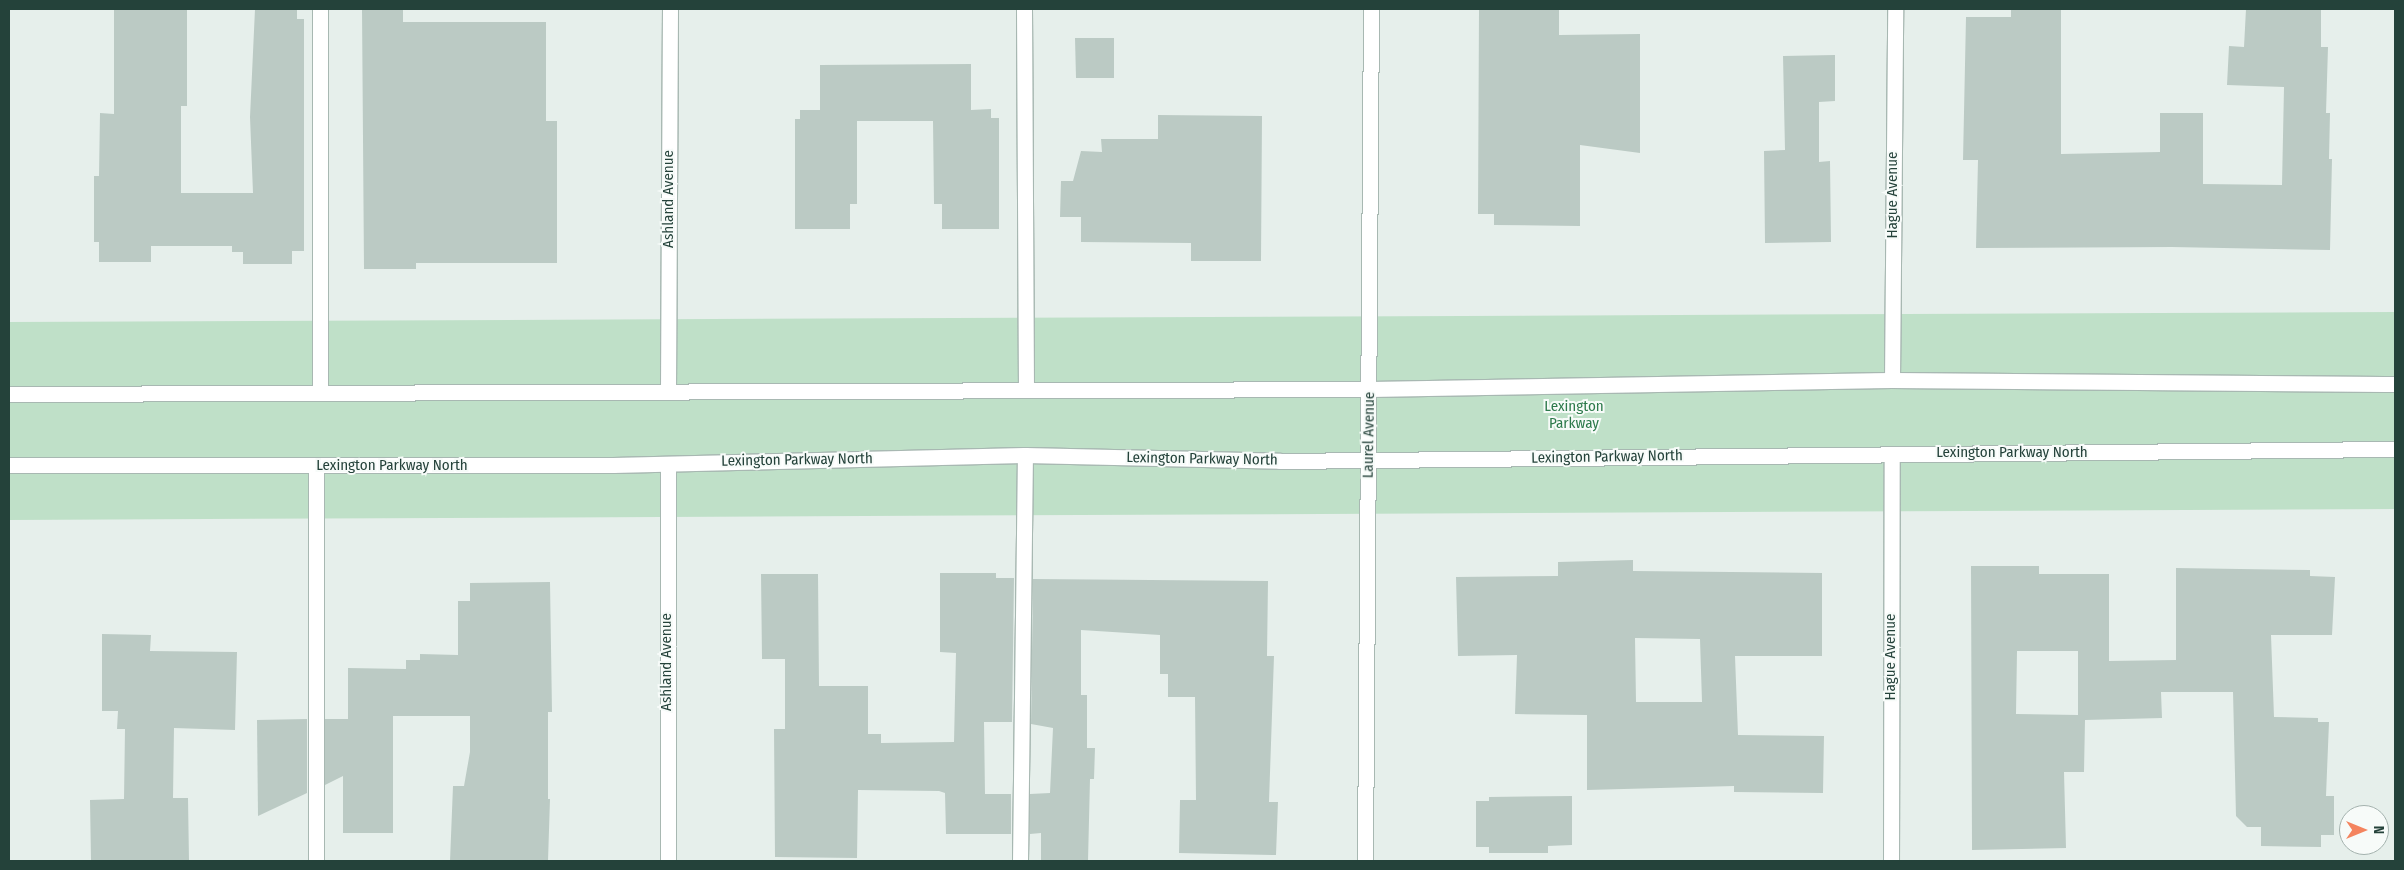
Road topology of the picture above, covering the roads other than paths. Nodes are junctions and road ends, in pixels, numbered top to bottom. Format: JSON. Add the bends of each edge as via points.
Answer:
{"nodes":[{"id":1,"x":320,"y":9,"type":"edge"},
{"id":2,"x":670,"y":9,"type":"edge"},
{"id":3,"x":1024,"y":9,"type":"edge"},
{"id":4,"x":1371,"y":9,"type":"edge"},
{"id":5,"x":1895,"y":9,"type":"edge"},
{"id":6,"x":1892,"y":380,"type":"junction"},
{"id":7,"x":2395,"y":384,"type":"edge"},
{"id":8,"x":1026,"y":388,"type":"junction"},
{"id":9,"x":1370,"y":389,"type":"junction"},
{"id":10,"x":668,"y":390,"type":"junction"},
{"id":11,"x":320,"y":392,"type":"junction"},
{"id":12,"x":9,"y":394,"type":"edge"},
{"id":13,"x":2395,"y":450,"type":"edge"},
{"id":14,"x":1892,"y":454,"type":"junction"},
{"id":15,"x":1025,"y":455,"type":"junction"},
{"id":16,"x":1368,"y":459,"type":"junction"},
{"id":17,"x":668,"y":464,"type":"junction"},
{"id":18,"x":9,"y":465,"type":"edge"},
{"id":19,"x":316,"y":466,"type":"junction"},
{"id":20,"x":316,"y":861,"type":"edge"},
{"id":21,"x":668,"y":861,"type":"edge"},
{"id":22,"x":1020,"y":861,"type":"edge"},
{"id":23,"x":1365,"y":861,"type":"edge"},
{"id":24,"x":1891,"y":861,"type":"edge"}],
"edges":[{"from":1,"to":11,"type":"main road"},
{"from":2,"to":10,"type":"main road","name":"Ashland Avenue"},
{"from":3,"to":8,"type":"main road"},
{"from":4,"to":9,"type":"main road","name":"Laurel Avenue"},
{"from":5,"to":6,"type":"main road","name":"Hague Avenue"},
{"from":6,"to":7,"type":"main road"},
{"from":6,"to":9,"type":"main road"},
{"from":8,"to":9,"type":"main road"},
{"from":8,"to":10,"type":"main road"},
{"from":9,"to":16,"type":"main road","name":"Laurel Avenue"},
{"from":10,"to":11,"type":"main road"},
{"from":11,"to":12,"type":"main road"},
{"from":13,"to":14,"type":"main road","name":"Lexington Parkway North"},
{"from":14,"to":16,"type":"main road","name":"Lexington Parkway North"},
{"from":14,"to":24,"type":"main road","name":"Hague Avenue"},
{"from":15,"to":16,"type":"main road","name":"Lexington Parkway North","via":[[1280,461]]},
{"from":15,"to":17,"type":"main road","name":"Lexington Parkway North"},
{"from":15,"to":22,"type":"main road"},
{"from":16,"to":23,"type":"main road","name":"Laurel Avenue"},
{"from":17,"to":19,"type":"main road","name":"Lexington Parkway North"},
{"from":17,"to":21,"type":"main road","name":"Ashland Avenue"},
{"from":18,"to":19,"type":"main road","name":"Lexington Parkway North"},
{"from":19,"to":20,"type":"main road"}]}
